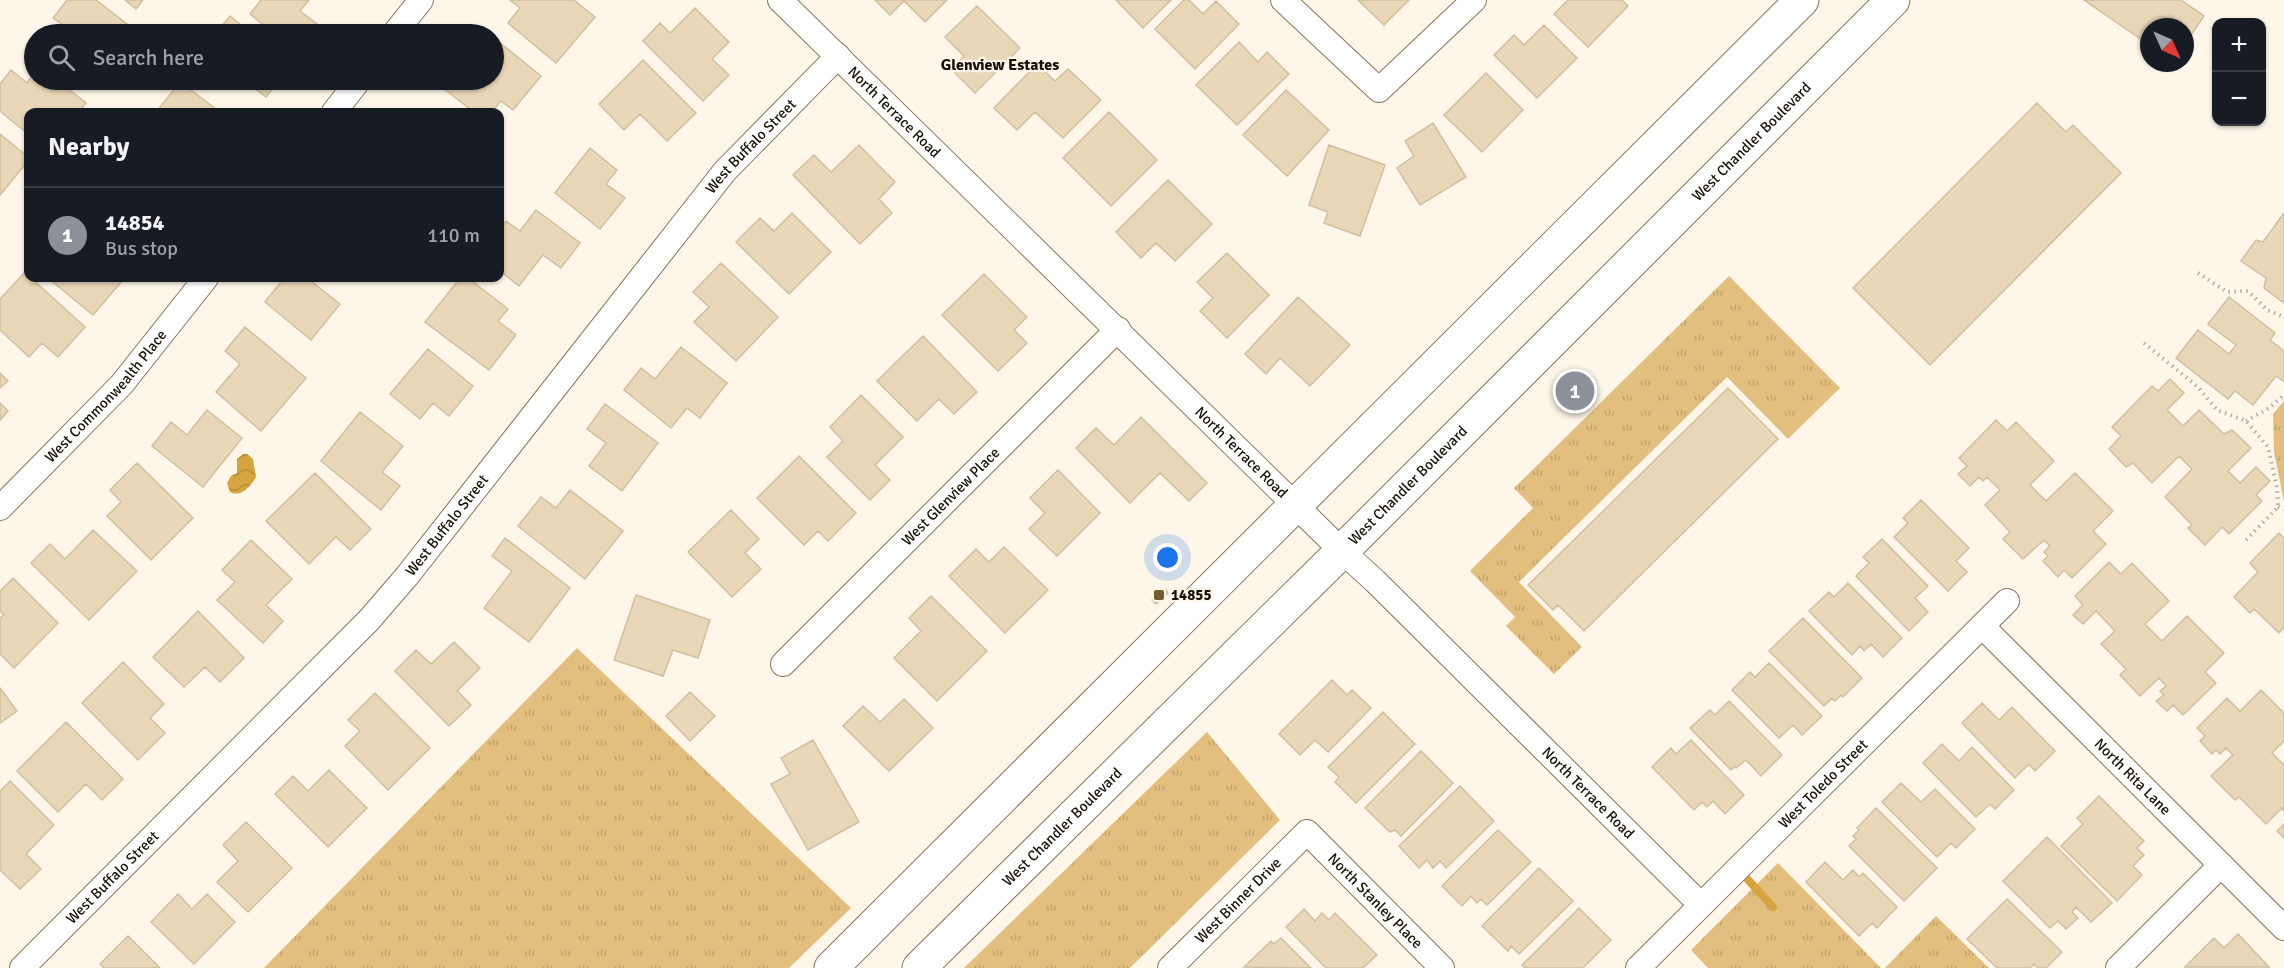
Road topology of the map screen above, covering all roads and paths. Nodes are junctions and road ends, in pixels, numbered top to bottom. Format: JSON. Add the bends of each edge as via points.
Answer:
{"nodes":[{"id":1,"x":421,"y":0,"type":"edge"},
{"id":2,"x":780,"y":0,"type":"edge"},
{"id":3,"x":1283,"y":0,"type":"edge"},
{"id":4,"x":1474,"y":0,"type":"edge"},
{"id":5,"x":1893,"y":0,"type":"edge"},
{"id":6,"x":1791,"y":3,"type":"edge"},
{"id":7,"x":402,"y":24,"type":"edge"},
{"id":8,"x":838,"y":56,"type":"junction"},
{"id":9,"x":351,"y":90,"type":"edge"},
{"id":10,"x":337,"y":108,"type":"edge"},
{"id":11,"x":2198,"y":273,"type":"dead end"},
{"id":12,"x":203,"y":282,"type":"edge"},
{"id":13,"x":2284,"y":316,"type":"edge"},
{"id":14,"x":1118,"y":329,"type":"junction"},
{"id":15,"x":2144,"y":343,"type":"dead end"},
{"id":16,"x":2284,"y":395,"type":"edge"},
{"id":17,"x":2246,"y":421,"type":"junction"},
{"id":18,"x":1295,"y":505,"type":"junction"},
{"id":19,"x":2278,"y":507,"type":"junction"},
{"id":20,"x":0,"y":508,"type":"edge"},
{"id":21,"x":2284,"y":509,"type":"edge"},
{"id":22,"x":2244,"y":542,"type":"dead end"},
{"id":23,"x":1342,"y":551,"type":"junction"},
{"id":24,"x":2007,"y":601,"type":"dead end"},
{"id":25,"x":1982,"y":626,"type":"junction"},
{"id":26,"x":783,"y":664,"type":"dead end"},
{"id":27,"x":1307,"y":832,"type":"joint"},
{"id":28,"x":2221,"y":865,"type":"junction"},
{"id":29,"x":1701,"y":905,"type":"junction"},
{"id":30,"x":2284,"y":928,"type":"edge"},
{"id":31,"x":22,"y":968,"type":"edge"},
{"id":32,"x":831,"y":968,"type":"edge"},
{"id":33,"x":919,"y":968,"type":"edge"},
{"id":34,"x":1170,"y":968,"type":"edge"},
{"id":35,"x":1442,"y":968,"type":"edge"},
{"id":36,"x":1638,"y":968,"type":"edge"},
{"id":37,"x":2118,"y":968,"type":"edge"}],
"edges":[{"from":1,"to":7,"type":"street"},
{"from":2,"to":8,"type":"street","name":"North Terrace Road"},
{"from":3,"to":4,"type":"street","via":[[1379,90]]},
{"from":5,"to":23,"type":"main road","name":"West Chandler Boulevard"},
{"from":6,"to":18,"type":"main road"},
{"from":8,"to":14,"type":"street","name":"North Terrace Road"},
{"from":8,"to":31,"type":"street","name":"West Buffalo Street","via":[[725,171],[369,620]]},
{"from":9,"to":10,"type":"street"},
{"from":11,"to":13,"type":"path","via":[[2227,292],[2248,291],[2266,310]]},
{"from":12,"to":20,"type":"street","name":"West Commonwealth Place","via":[[122,384]]},
{"from":14,"to":18,"type":"street","name":"North Terrace Road"},
{"from":14,"to":26,"type":"street","name":"West Glenview Place"},
{"from":15,"to":17,"type":"path","via":[[2198,387],[2217,410]]},
{"from":16,"to":17,"type":"path"},
{"from":17,"to":19,"type":"path","via":[[2268,447]]},
{"from":18,"to":23,"type":"street","name":"North Terrace Road"},
{"from":18,"to":32,"type":"main road"},
{"from":19,"to":21,"type":"path"},
{"from":19,"to":22,"type":"path"},
{"from":23,"to":29,"type":"street","name":"North Terrace Road"},
{"from":23,"to":33,"type":"main road","name":"West Chandler Boulevard"},
{"from":24,"to":25,"type":"street","name":"West Toledo Street"},
{"from":25,"to":28,"type":"street","name":"North Rita Lane"},
{"from":25,"to":29,"type":"street","name":"West Toledo Street"},
{"from":27,"to":34,"type":"street","name":"West Binner Drive"},
{"from":27,"to":35,"type":"street","name":"North Stanley Place"},
{"from":28,"to":30,"type":"street","name":"North Rita Lane"},
{"from":28,"to":37,"type":"street"},
{"from":29,"to":36,"type":"street","name":"West Toledo Street"}]}
